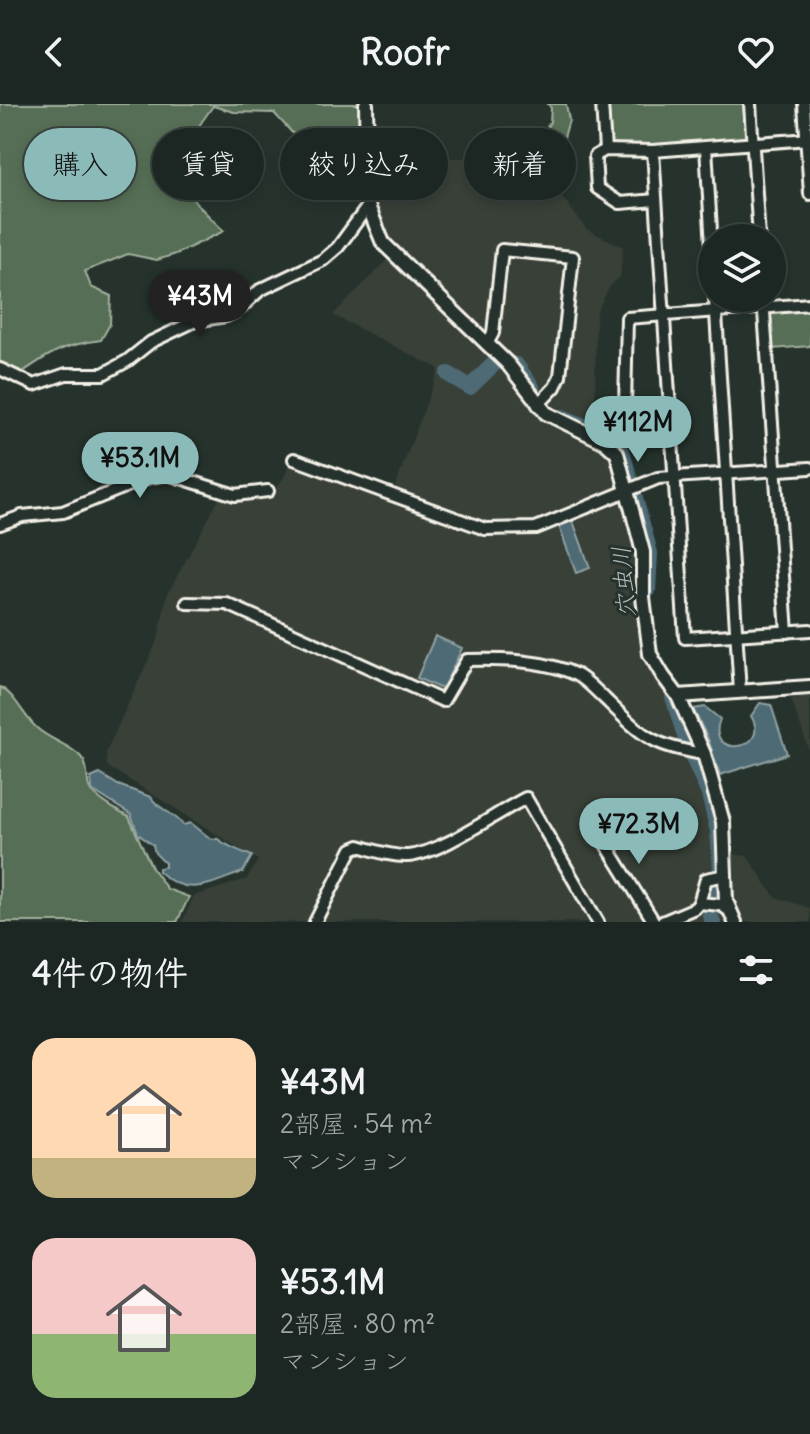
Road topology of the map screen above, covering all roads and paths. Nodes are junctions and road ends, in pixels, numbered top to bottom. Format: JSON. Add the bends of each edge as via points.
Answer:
{"nodes":[{"id":1,"x":366,"y":104,"type":"edge"},
{"id":2,"x":602,"y":104,"type":"edge"},
{"id":3,"x":750,"y":104,"type":"edge"},
{"id":4,"x":804,"y":104,"type":"edge"},
{"id":5,"x":808,"y":140,"type":"edge"},
{"id":6,"x":753,"y":143,"type":"junction"},
{"id":7,"x":706,"y":147,"type":"junction"},
{"id":8,"x":605,"y":150,"type":"junction"},
{"id":9,"x":653,"y":151,"type":"junction"},
{"id":10,"x":810,"y":194,"type":"edge"},
{"id":11,"x":656,"y":200,"type":"junction"},
{"id":12,"x":368,"y":206,"type":"junction"},
{"id":13,"x":711,"y":224,"type":"edge"},
{"id":14,"x":758,"y":224,"type":"edge"},
{"id":15,"x":786,"y":303,"type":"edge"},
{"id":16,"x":810,"y":304,"type":"edge"},
{"id":17,"x":703,"y":312,"type":"edge"},
{"id":18,"x":716,"y":312,"type":"edge"},
{"id":19,"x":764,"y":312,"type":"edge"},
{"id":20,"x":664,"y":315,"type":"junction"},
{"id":21,"x":487,"y":344,"type":"junction"},
{"id":22,"x":0,"y":369,"type":"edge"},
{"id":23,"x":538,"y":405,"type":"junction"},
{"id":24,"x":671,"y":425,"type":"junction"},
{"id":25,"x":294,"y":459,"type":"dead end"},
{"id":26,"x":810,"y":468,"type":"edge"},
{"id":27,"x":776,"y":470,"type":"junction"},
{"id":28,"x":726,"y":475,"type":"junction"},
{"id":29,"x":675,"y":477,"type":"junction"},
{"id":30,"x":268,"y":491,"type":"dead end"},
{"id":31,"x":627,"y":491,"type":"junction"},
{"id":32,"x":0,"y":524,"type":"edge"},
{"id":33,"x":187,"y":603,"type":"dead end"},
{"id":34,"x":810,"y":630,"type":"edge"},
{"id":35,"x":787,"y":632,"type":"junction"},
{"id":36,"x":736,"y":635,"type":"junction"},
{"id":37,"x":810,"y":687,"type":"edge"},
{"id":38,"x":740,"y":692,"type":"junction"},
{"id":39,"x":678,"y":696,"type":"junction"},
{"id":40,"x":704,"y":754,"type":"junction"},
{"id":41,"x":596,"y":828,"type":"dead end"},
{"id":42,"x":726,"y":875,"type":"junction"},
{"id":43,"x":699,"y":903,"type":"junction"},
{"id":44,"x":732,"y":916,"type":"edge"},
{"id":45,"x":315,"y":922,"type":"edge"},
{"id":46,"x":598,"y":922,"type":"edge"},
{"id":47,"x":654,"y":922,"type":"edge"},
{"id":48,"x":662,"y":922,"type":"edge"}],
"edges":[{"from":1,"to":12,"type":"street"},
{"from":2,"to":8,"type":"street"},
{"from":3,"to":6,"type":"street"},
{"from":4,"to":5,"type":"street"},
{"from":5,"to":6,"type":"street"},
{"from":5,"to":10,"type":"street"},
{"from":6,"to":7,"type":"street"},
{"from":6,"to":14,"type":"street"},
{"from":7,"to":9,"type":"street"},
{"from":7,"to":13,"type":"street"},
{"from":8,"to":9,"type":"street"},
{"from":8,"to":11,"type":"street","via":[[595,156],[597,188],[620,203]]},
{"from":9,"to":11,"type":"street"},
{"from":11,"to":20,"type":"street"},
{"from":12,"to":21,"type":"street","via":[[390,252]]},
{"from":12,"to":22,"type":"street","via":[[323,260],[260,290],[226,316],[195,321],[151,342],[103,374],[66,374],[34,385]]},
{"from":15,"to":16,"type":"street"},
{"from":17,"to":20,"type":"street"},
{"from":18,"to":28,"type":"street"},
{"from":19,"to":27,"type":"street"},
{"from":20,"to":24,"type":"street"},
{"from":20,"to":24,"type":"street","via":[[627,318],[625,406],[652,425]]},
{"from":21,"to":23,"type":"street"},
{"from":21,"to":23,"type":"street","via":[[493,333],[502,250],[573,257],[560,376]]},
{"from":23,"to":31,"type":"street","via":[[612,446]]},
{"from":24,"to":29,"type":"street"},
{"from":25,"to":31,"type":"street","via":[[485,529],[536,528]]},
{"from":26,"to":27,"type":"street"},
{"from":27,"to":28,"type":"street"},
{"from":27,"to":35,"type":"street"},
{"from":28,"to":29,"type":"street"},
{"from":28,"to":36,"type":"street"},
{"from":29,"to":31,"type":"street"},
{"from":29,"to":36,"type":"street","via":[[685,638]]},
{"from":30,"to":32,"type":"street","via":[[235,495],[168,474],[63,512]]},
{"from":31,"to":39,"type":"street","via":[[643,552],[650,654]]},
{"from":33,"to":40,"type":"street","via":[[227,604],[443,701],[467,660],[498,659],[567,672],[585,680],[653,741]]},
{"from":34,"to":35,"type":"street"},
{"from":35,"to":36,"type":"street"},
{"from":36,"to":38,"type":"street"},
{"from":37,"to":38,"type":"street"},
{"from":38,"to":39,"type":"street"},
{"from":39,"to":40,"type":"street"},
{"from":40,"to":42,"type":"street","via":[[723,822]]},
{"from":41,"to":47,"type":"street"},
{"from":42,"to":43,"type":"street","via":[[706,879]]},
{"from":42,"to":44,"type":"street"},
{"from":43,"to":44,"type":"street","via":[[721,905]]},
{"from":43,"to":48,"type":"street"},
{"from":45,"to":46,"type":"street","via":[[352,849],[419,854],[526,798]]}]}
